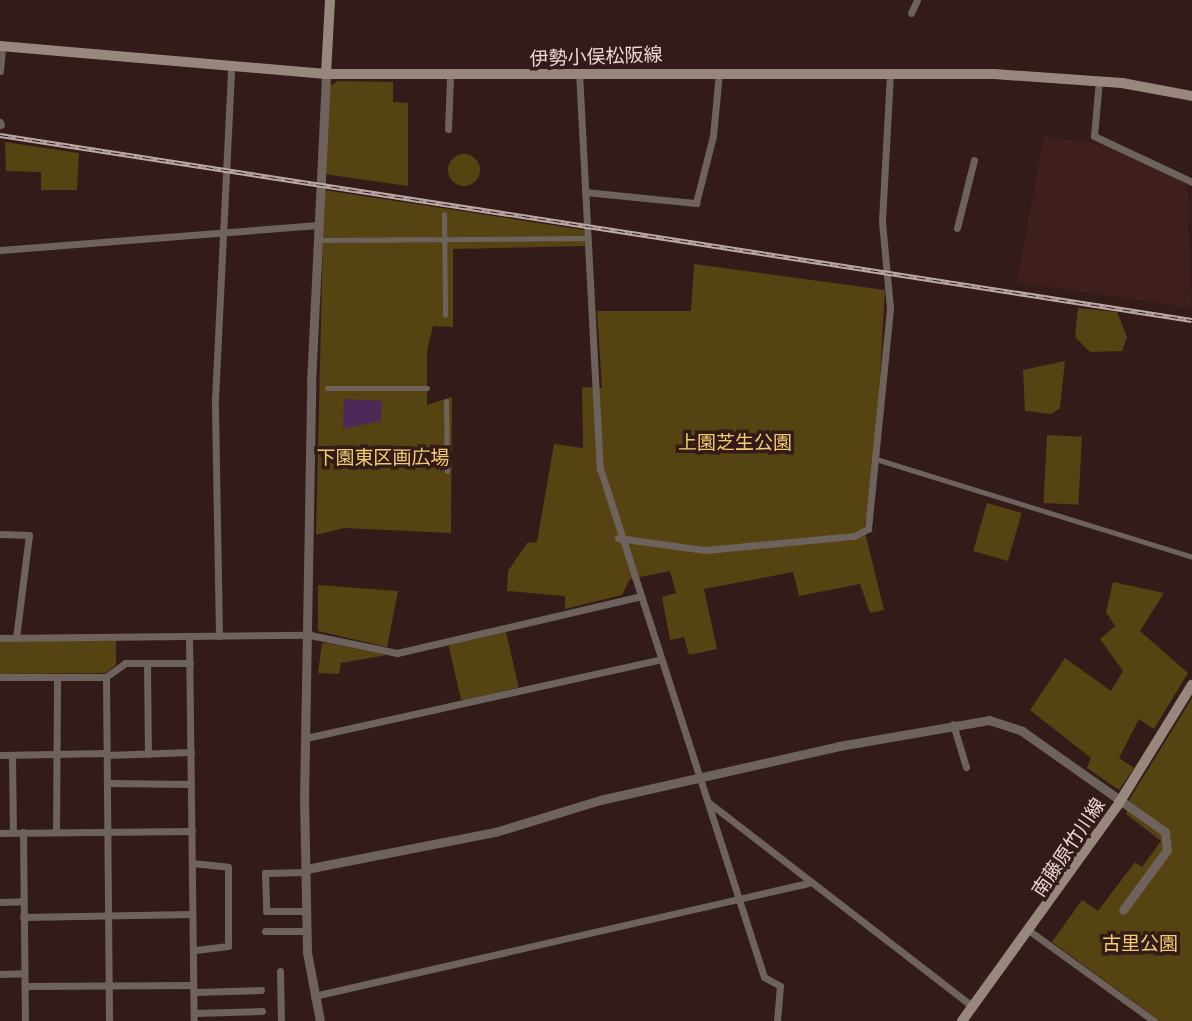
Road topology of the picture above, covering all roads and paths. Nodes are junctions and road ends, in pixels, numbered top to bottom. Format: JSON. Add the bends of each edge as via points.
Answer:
{"nodes":[{"id":1,"x":330,"y":0,"type":"edge"},
{"id":2,"x":917,"y":0,"type":"edge"},
{"id":3,"x":911,"y":13,"type":"dead end"},
{"id":4,"x":1,"y":46,"type":"edge"},
{"id":5,"x":232,"y":70,"type":"junction"},
{"id":6,"x":0,"y":71,"type":"edge"},
{"id":7,"x":579,"y":72,"type":"junction"},
{"id":8,"x":719,"y":72,"type":"junction"},
{"id":9,"x":890,"y":72,"type":"junction"},
{"id":10,"x":326,"y":74,"type":"junction"},
{"id":11,"x":450,"y":78,"type":"junction"},
{"id":12,"x":1100,"y":80,"type":"junction"},
{"id":13,"x":1192,"y":96,"type":"edge"},
{"id":14,"x":448,"y":129,"type":"dead end"},
{"id":15,"x":974,"y":160,"type":"dead end"},
{"id":16,"x":1192,"y":182,"type":"edge"},
{"id":17,"x":585,"y":192,"type":"junction"},
{"id":18,"x":444,"y":214,"type":"dead end"},
{"id":19,"x":318,"y":225,"type":"junction"},
{"id":20,"x":957,"y":228,"type":"dead end"},
{"id":21,"x":220,"y":230,"type":"junction"},
{"id":22,"x":587,"y":237,"type":"junction"},
{"id":23,"x":444,"y":239,"type":"junction"},
{"id":24,"x":317,"y":240,"type":"junction"},
{"id":25,"x":0,"y":250,"type":"edge"},
{"id":26,"x":445,"y":315,"type":"dead end"},
{"id":27,"x":327,"y":388,"type":"dead end"},
{"id":28,"x":427,"y":388,"type":"dead end"},
{"id":29,"x":446,"y":401,"type":"dead end"},
{"id":30,"x":878,"y":460,"type":"junction"},
{"id":31,"x":447,"y":471,"type":"dead end"},
{"id":32,"x":0,"y":534,"type":"edge"},
{"id":33,"x":618,"y":538,"type":"junction"},
{"id":34,"x":1192,"y":557,"type":"edge"},
{"id":35,"x":638,"y":597,"type":"junction"},
{"id":36,"x":310,"y":635,"type":"junction"},
{"id":37,"x":189,"y":636,"type":"junction"},
{"id":38,"x":219,"y":636,"type":"junction"},
{"id":39,"x":0,"y":638,"type":"edge"},
{"id":40,"x":16,"y":638,"type":"junction"},
{"id":41,"x":659,"y":660,"type":"junction"},
{"id":42,"x":147,"y":663,"type":"junction"},
{"id":43,"x":190,"y":663,"type":"junction"},
{"id":44,"x":0,"y":677,"type":"edge"},
{"id":45,"x":57,"y":677,"type":"junction"},
{"id":46,"x":106,"y":677,"type":"junction"},
{"id":47,"x":1192,"y":685,"type":"edge"},
{"id":48,"x":953,"y":724,"type":"junction"},
{"id":49,"x":306,"y":738,"type":"junction"},
{"id":50,"x":191,"y":752,"type":"junction"},
{"id":51,"x":57,"y":754,"type":"junction"},
{"id":52,"x":107,"y":754,"type":"junction"},
{"id":53,"x":148,"y":754,"type":"junction"},
{"id":54,"x":0,"y":755,"type":"edge"},
{"id":55,"x":12,"y":755,"type":"junction"},
{"id":56,"x":966,"y":767,"type":"dead end"},
{"id":57,"x":697,"y":777,"type":"junction"},
{"id":58,"x":108,"y":783,"type":"junction"},
{"id":59,"x":191,"y":784,"type":"junction"},
{"id":60,"x":705,"y":799,"type":"junction"},
{"id":61,"x":1119,"y":803,"type":"junction"},
{"id":62,"x":108,"y":831,"type":"junction"},
{"id":63,"x":192,"y":831,"type":"junction"},
{"id":64,"x":13,"y":832,"type":"junction"},
{"id":65,"x":23,"y":832,"type":"junction"},
{"id":66,"x":56,"y":832,"type":"junction"},
{"id":67,"x":0,"y":833,"type":"edge"},
{"id":68,"x":192,"y":863,"type":"junction"},
{"id":69,"x":306,"y":870,"type":"junction"},
{"id":70,"x":807,"y":883,"type":"junction"},
{"id":71,"x":739,"y":899,"type":"junction"},
{"id":72,"x":23,"y":901,"type":"junction"},
{"id":73,"x":0,"y":902,"type":"edge"},
{"id":74,"x":1122,"y":910,"type":"dead end"},
{"id":75,"x":306,"y":911,"type":"junction"},
{"id":76,"x":108,"y":914,"type":"junction"},
{"id":77,"x":192,"y":914,"type":"junction"},
{"id":78,"x":23,"y":917,"type":"junction"},
{"id":79,"x":306,"y":931,"type":"junction"},
{"id":80,"x":265,"y":932,"type":"dead end"},
{"id":81,"x":1031,"y":932,"type":"junction"},
{"id":82,"x":193,"y":950,"type":"junction"},
{"id":83,"x":280,"y":971,"type":"dead end"},
{"id":84,"x":24,"y":973,"type":"junction"},
{"id":85,"x":0,"y":974,"type":"edge"},
{"id":86,"x":24,"y":986,"type":"junction"},
{"id":87,"x":109,"y":986,"type":"junction"},
{"id":88,"x":193,"y":989,"type":"junction"},
{"id":89,"x":261,"y":990,"type":"dead end"},
{"id":90,"x":314,"y":996,"type":"junction"},
{"id":91,"x":262,"y":1011,"type":"dead end"},
{"id":92,"x":972,"y":1014,"type":"edge"},
{"id":93,"x":194,"y":1017,"type":"edge"},
{"id":94,"x":25,"y":1021,"type":"edge"},
{"id":95,"x":109,"y":1021,"type":"edge"},
{"id":96,"x":281,"y":1021,"type":"edge"},
{"id":97,"x":320,"y":1021,"type":"edge"},
{"id":98,"x":777,"y":1021,"type":"edge"},
{"id":99,"x":962,"y":1021,"type":"edge"},
{"id":100,"x":1154,"y":1021,"type":"edge"}],
"edges":[{"from":1,"to":10,"type":"main road"},
{"from":2,"to":3,"type":"street"},
{"from":4,"to":5,"type":"main road","name":"伊勢小俣松阪線"},
{"from":4,"to":6,"type":"street"},
{"from":5,"to":10,"type":"main road","name":"伊勢小俣松阪線"},
{"from":5,"to":21,"type":"street"},
{"from":7,"to":8,"type":"main road","name":"伊勢小俣松阪線"},
{"from":7,"to":11,"type":"main road","name":"伊勢小俣松阪線"},
{"from":7,"to":17,"type":"street"},
{"from":8,"to":9,"type":"main road","name":"伊勢小俣松阪線"},
{"from":8,"to":17,"type":"street","via":[[713,136],[696,203]]},
{"from":9,"to":12,"type":"main road","name":"伊勢小俣松阪線"},
{"from":9,"to":30,"type":"street","via":[[882,221],[890,308]]},
{"from":10,"to":11,"type":"main road","name":"伊勢小俣松阪線"},
{"from":10,"to":19,"type":"street"},
{"from":11,"to":14,"type":"street"},
{"from":12,"to":13,"type":"main road","name":"伊勢小俣松阪線"},
{"from":12,"to":16,"type":"street","via":[[1094,136]]},
{"from":15,"to":20,"type":"street"},
{"from":17,"to":22,"type":"street"},
{"from":18,"to":23,"type":"street"},
{"from":19,"to":21,"type":"street"},
{"from":19,"to":24,"type":"street"},
{"from":21,"to":25,"type":"street"},
{"from":21,"to":38,"type":"street"},
{"from":22,"to":23,"type":"street"},
{"from":22,"to":33,"type":"street","via":[[596,448]]},
{"from":23,"to":24,"type":"street"},
{"from":23,"to":26,"type":"street"},
{"from":24,"to":36,"type":"street"},
{"from":27,"to":28,"type":"street"},
{"from":29,"to":31,"type":"street"},
{"from":30,"to":33,"type":"street","via":[[868,529],[853,536],[705,550]]},
{"from":30,"to":34,"type":"street"},
{"from":32,"to":40,"type":"street","via":[[29,535]]},
{"from":33,"to":35,"type":"street"},
{"from":35,"to":36,"type":"street","via":[[397,653]]},
{"from":35,"to":41,"type":"street"},
{"from":36,"to":38,"type":"street"},
{"from":36,"to":49,"type":"street"},
{"from":37,"to":38,"type":"street"},
{"from":37,"to":40,"type":"street"},
{"from":37,"to":43,"type":"street"},
{"from":39,"to":40,"type":"street"},
{"from":41,"to":49,"type":"street"},
{"from":41,"to":57,"type":"street"},
{"from":42,"to":43,"type":"street"},
{"from":42,"to":46,"type":"street","via":[[125,663]]},
{"from":42,"to":53,"type":"street"},
{"from":43,"to":50,"type":"street"},
{"from":44,"to":45,"type":"street"},
{"from":45,"to":46,"type":"street"},
{"from":45,"to":51,"type":"street"},
{"from":46,"to":52,"type":"street"},
{"from":47,"to":61,"type":"main road","name":"南藤原竹川線"},
{"from":48,"to":56,"type":"street"},
{"from":48,"to":57,"type":"street"},
{"from":48,"to":61,"type":"street","via":[[989,720],[1014,727]]},
{"from":49,"to":69,"type":"street"},
{"from":50,"to":53,"type":"street"},
{"from":50,"to":59,"type":"street"},
{"from":51,"to":52,"type":"street"},
{"from":51,"to":55,"type":"street"},
{"from":51,"to":66,"type":"street"},
{"from":52,"to":53,"type":"street"},
{"from":52,"to":58,"type":"street"},
{"from":54,"to":55,"type":"street"},
{"from":55,"to":64,"type":"street"},
{"from":57,"to":60,"type":"street"},
{"from":57,"to":69,"type":"street","via":[[495,832]]},
{"from":58,"to":59,"type":"street"},
{"from":58,"to":62,"type":"street"},
{"from":59,"to":63,"type":"street"},
{"from":60,"to":70,"type":"street"},
{"from":60,"to":71,"type":"street"},
{"from":61,"to":74,"type":"street","via":[[1165,832],[1169,845]]},
{"from":61,"to":81,"type":"main road","name":"南藤原竹川線"},
{"from":62,"to":63,"type":"street"},
{"from":62,"to":66,"type":"street"},
{"from":62,"to":76,"type":"street"},
{"from":63,"to":68,"type":"street"},
{"from":64,"to":65,"type":"street"},
{"from":64,"to":67,"type":"street"},
{"from":65,"to":66,"type":"street"},
{"from":65,"to":72,"type":"street"},
{"from":68,"to":77,"type":"street"},
{"from":68,"to":82,"type":"street","via":[[228,867],[228,946]]},
{"from":69,"to":75,"type":"street"},
{"from":69,"to":75,"type":"street","via":[[265,873],[266,911]]},
{"from":70,"to":71,"type":"street"},
{"from":70,"to":92,"type":"street"},
{"from":71,"to":90,"type":"street"},
{"from":71,"to":98,"type":"street","via":[[764,977],[780,986]]},
{"from":72,"to":73,"type":"street"},
{"from":72,"to":78,"type":"street"},
{"from":75,"to":79,"type":"street"},
{"from":76,"to":77,"type":"street"},
{"from":76,"to":78,"type":"street"},
{"from":76,"to":87,"type":"street"},
{"from":77,"to":82,"type":"street"},
{"from":78,"to":84,"type":"street"},
{"from":79,"to":80,"type":"street"},
{"from":79,"to":90,"type":"street"},
{"from":81,"to":92,"type":"main road","name":"南藤原竹川線"},
{"from":81,"to":100,"type":"street"},
{"from":82,"to":88,"type":"street"},
{"from":83,"to":96,"type":"street"},
{"from":84,"to":85,"type":"street"},
{"from":84,"to":86,"type":"street"},
{"from":86,"to":87,"type":"street"},
{"from":86,"to":94,"type":"street"},
{"from":87,"to":88,"type":"street"},
{"from":87,"to":95,"type":"street"},
{"from":88,"to":89,"type":"street"},
{"from":88,"to":93,"type":"street"},
{"from":90,"to":97,"type":"street"},
{"from":91,"to":93,"type":"street"},
{"from":92,"to":99,"type":"main road","name":"南藤原竹川線"}]}
